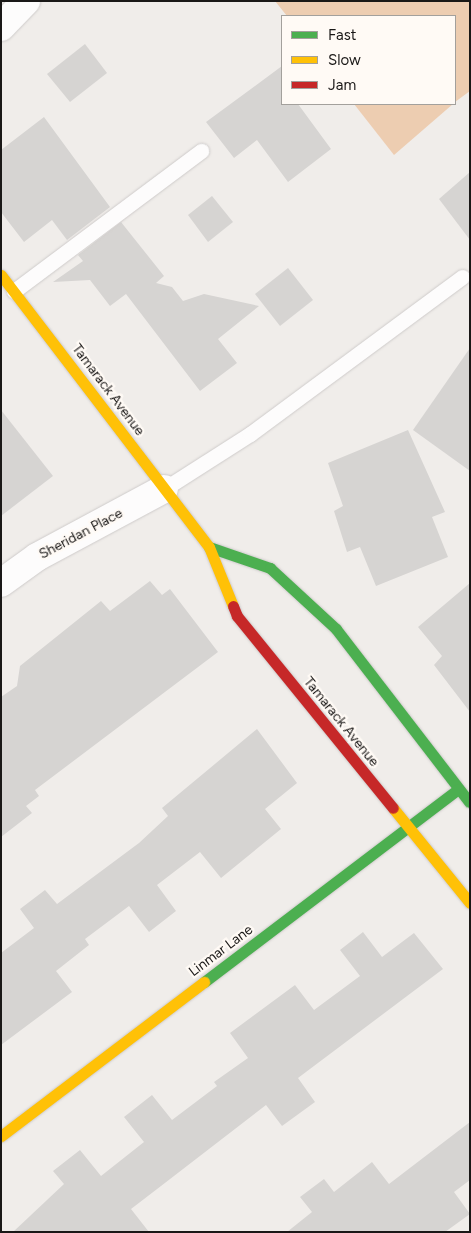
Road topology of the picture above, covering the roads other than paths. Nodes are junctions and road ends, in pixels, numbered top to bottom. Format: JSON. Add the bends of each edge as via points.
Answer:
{"nodes":[{"id":1,"x":26,"y":1,"type":"edge"},
{"id":2,"x":1,"y":27,"type":"edge"},
{"id":3,"x":201,"y":151,"type":"dead end"},
{"id":4,"x":1,"y":275,"type":"edge"},
{"id":5,"x":462,"y":277,"type":"dead end"},
{"id":6,"x":14,"y":291,"type":"junction"},
{"id":7,"x":164,"y":489,"type":"junction"},
{"id":8,"x":209,"y":547,"type":"junction"},
{"id":9,"x":1,"y":583,"type":"edge"},
{"id":10,"x":458,"y":790,"type":"junction"},
{"id":11,"x":470,"y":804,"type":"edge"},
{"id":12,"x":407,"y":828,"type":"junction"},
{"id":13,"x":470,"y":904,"type":"edge"},
{"id":14,"x":1,"y":1136,"type":"edge"}],
"edges":[{"from":1,"to":2,"type":"street"},
{"from":3,"to":6,"type":"lane"},
{"from":4,"to":6,"type":"main road","name":"Tamarack Avenue"},
{"from":5,"to":7,"type":"lane","via":[[250,434]]},
{"from":6,"to":7,"type":"main road","name":"Tamarack Avenue"},
{"from":7,"to":8,"type":"main road","name":"Tamarack Avenue"},
{"from":7,"to":9,"type":"street","name":"Sheridan Place","via":[[37,557]]},
{"from":8,"to":10,"type":"main road","via":[[270,568],[336,629]]},
{"from":8,"to":12,"type":"main road","name":"Tamarack Avenue","via":[[237,616]]},
{"from":10,"to":11,"type":"main road"},
{"from":10,"to":12,"type":"main road","name":"Linmar Lane"},
{"from":12,"to":13,"type":"main road","name":"Tamarack Avenue"},
{"from":12,"to":14,"type":"main road","name":"Linmar Lane"}]}
